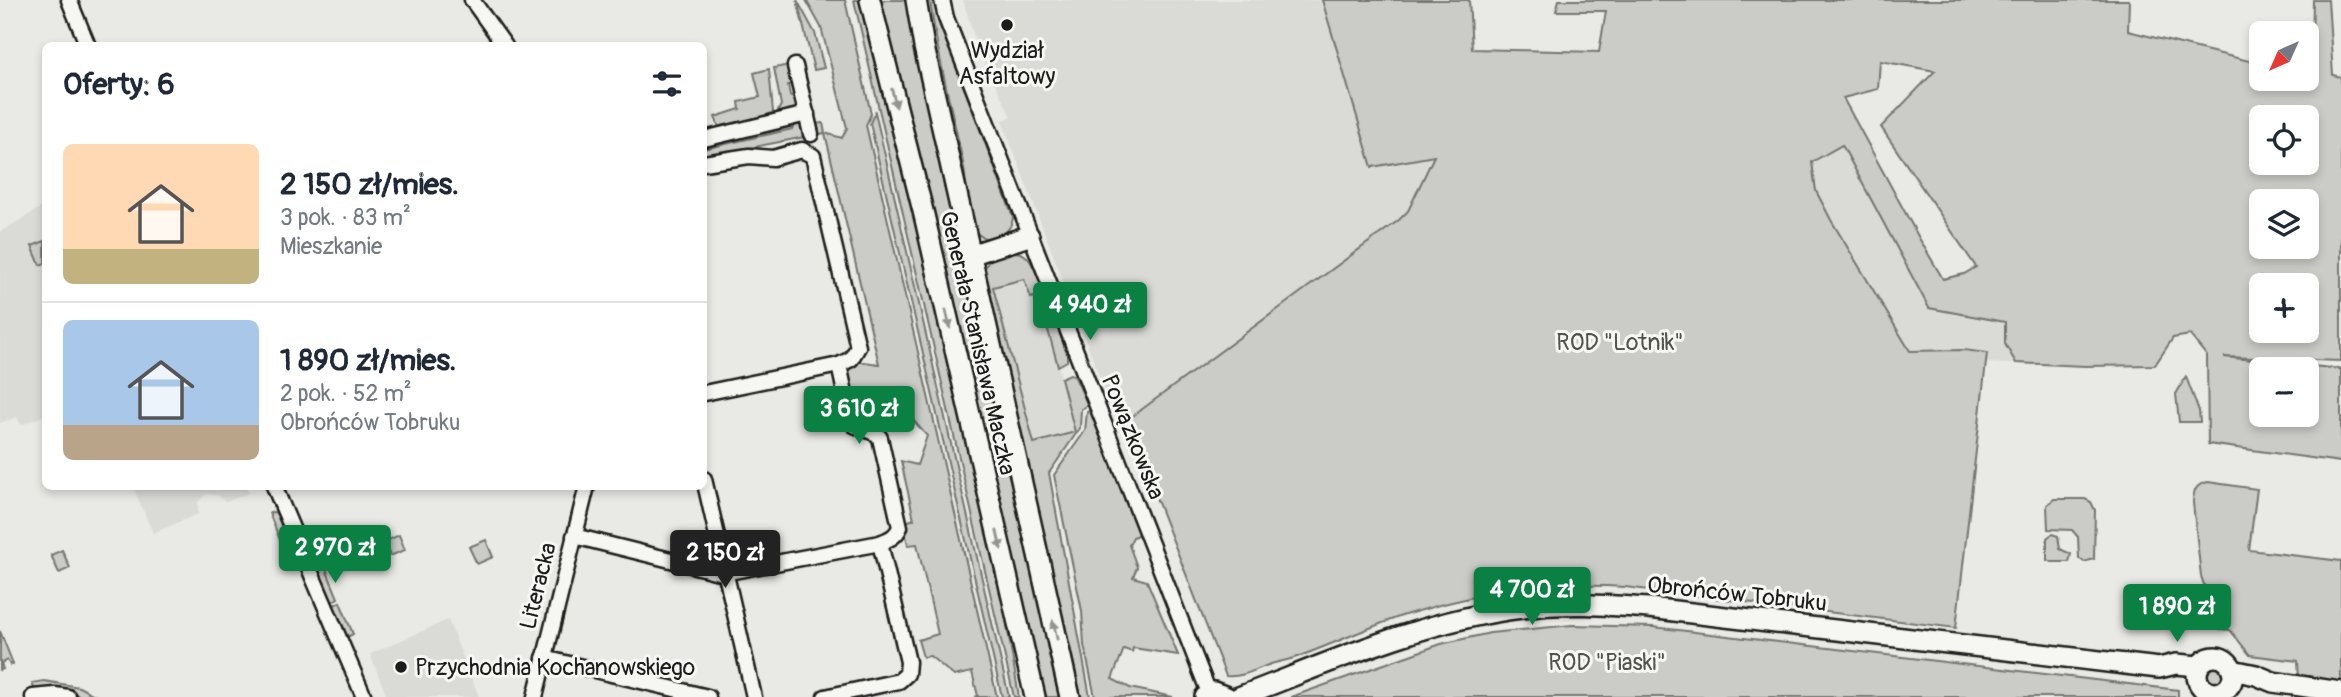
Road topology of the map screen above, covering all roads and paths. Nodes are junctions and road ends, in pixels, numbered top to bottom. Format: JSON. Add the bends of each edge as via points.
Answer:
{"nodes":[{"id":1,"x":69,"y":0,"type":"edge"},
{"id":2,"x":472,"y":0,"type":"edge"},
{"id":3,"x":870,"y":0,"type":"edge"},
{"id":4,"x":916,"y":0,"type":"edge"},
{"id":5,"x":942,"y":0,"type":"edge"},
{"id":6,"x":86,"y":42,"type":"edge"},
{"id":7,"x":502,"y":42,"type":"edge"},
{"id":8,"x":795,"y":66,"type":"dead end"},
{"id":9,"x":807,"y":114,"type":"junction"},
{"id":10,"x":811,"y":134,"type":"dead end"},
{"id":11,"x":707,"y":138,"type":"edge"},
{"id":12,"x":707,"y":163,"type":"edge"},
{"id":13,"x":1030,"y":236,"type":"junction"},
{"id":14,"x":970,"y":255,"type":"junction"},
{"id":15,"x":839,"y":365,"type":"junction"},
{"id":16,"x":707,"y":392,"type":"edge"},
{"id":17,"x":277,"y":490,"type":"edge"},
{"id":18,"x":586,"y":490,"type":"edge"},
{"id":19,"x":706,"y":490,"type":"edge"},
{"id":20,"x":574,"y":536,"type":"junction"},
{"id":21,"x":880,"y":543,"type":"junction"},
{"id":22,"x":723,"y":573,"type":"junction"},
{"id":23,"x":544,"y":658,"type":"junction"},
{"id":24,"x":2214,"y":685,"type":"edge"},
{"id":25,"x":2341,"y":692,"type":"edge"},
{"id":26,"x":1214,"y":696,"type":"edge"},
{"id":27,"x":33,"y":697,"type":"edge"},
{"id":28,"x":68,"y":697,"type":"edge"},
{"id":29,"x":364,"y":697,"type":"edge"},
{"id":30,"x":535,"y":697,"type":"edge"},
{"id":31,"x":708,"y":697,"type":"edge"},
{"id":32,"x":754,"y":697,"type":"edge"},
{"id":33,"x":825,"y":697,"type":"edge"},
{"id":34,"x":1035,"y":697,"type":"edge"},
{"id":35,"x":1070,"y":697,"type":"edge"},
{"id":36,"x":1239,"y":697,"type":"edge"}],
"edges":[{"from":1,"to":6,"type":"street"},
{"from":2,"to":7,"type":"street"},
{"from":3,"to":34,"type":"main road","name":"Generała Stanisława Maczka","one_way":true},
{"from":4,"to":14,"type":"main road","name":"Generała Stanisława Maczka"},
{"from":5,"to":13,"type":"street","name":"Powązkowska"},
{"from":8,"to":9,"type":"street"},
{"from":9,"to":10,"type":"street"},
{"from":9,"to":11,"type":"street"},
{"from":12,"to":15,"type":"street","via":[[749,156],[773,158],[802,150],[813,156],[858,347]]},
{"from":13,"to":14,"type":"main road"},
{"from":13,"to":26,"type":"street","name":"Powązkowska"},
{"from":35,"to":14,"type":"main road","name":"Generała Stanisława Maczka","one_way":true},
{"from":15,"to":16,"type":"street"},
{"from":15,"to":21,"type":"street","via":[[854,425],[880,438],[900,527],[893,538]]},
{"from":17,"to":29,"type":"street"},
{"from":18,"to":20,"type":"street","name":"Literacka"},
{"from":19,"to":22,"type":"street"},
{"from":20,"to":22,"type":"street"},
{"from":20,"to":23,"type":"street","name":"Literacka"},
{"from":21,"to":22,"type":"street"},
{"from":21,"to":33,"type":"street","via":[[907,674],[898,681]]},
{"from":22,"to":32,"type":"street"},
{"from":23,"to":30,"type":"street","name":"Literacka"},
{"from":23,"to":31,"type":"street"},
{"from":24,"to":25,"type":"main road","name":"Obrońców Tobruku","via":[[2256,675],[2273,682]]},
{"from":24,"to":36,"type":"main road","name":"Obrońców Tobruku","via":[[2176,664],[2159,668],[1602,604],[1521,608],[1448,622]]},
{"from":27,"to":28,"type":"street"}]}
